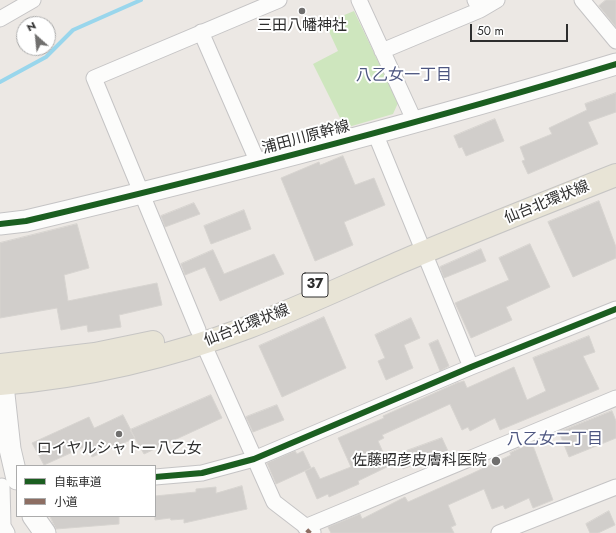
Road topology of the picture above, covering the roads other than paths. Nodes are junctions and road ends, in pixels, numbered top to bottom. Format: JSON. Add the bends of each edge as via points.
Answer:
{"nodes":[{"id":1,"x":34,"y":0,"type":"edge"},
{"id":2,"x":279,"y":0,"type":"edge"},
{"id":3,"x":359,"y":0,"type":"edge"},
{"id":4,"x":497,"y":0,"type":"edge"},
{"id":5,"x":582,"y":0,"type":"edge"},
{"id":6,"x":478,"y":5,"type":"edge"},
{"id":7,"x":0,"y":19,"type":"edge"},
{"id":8,"x":201,"y":32,"type":"junction"},
{"id":9,"x":616,"y":41,"type":"edge"},
{"id":10,"x":382,"y":51,"type":"junction"},
{"id":11,"x":616,"y":64,"type":"edge"},
{"id":12,"x":415,"y":122,"type":"junction"},
{"id":13,"x":375,"y":133,"type":"junction"},
{"id":14,"x":616,"y":160,"type":"edge"},
{"id":15,"x":259,"y":165,"type":"junction"},
{"id":16,"x":616,"y":175,"type":"edge"},
{"id":17,"x":141,"y":194,"type":"junction"},
{"id":18,"x":0,"y":224,"type":"edge"},
{"id":19,"x":422,"y":247,"type":"junction"},
{"id":20,"x":616,"y":309,"type":"edge"},
{"id":21,"x":201,"y":337,"type":"junction"},
{"id":22,"x":472,"y":367,"type":"junction"},
{"id":23,"x":1,"y":374,"type":"edge"},
{"id":24,"x":616,"y":398,"type":"edge"},
{"id":25,"x":254,"y":459,"type":"junction"},
{"id":26,"x":16,"y":475,"type":"edge"},
{"id":27,"x":156,"y":477,"type":"edge"},
{"id":28,"x":0,"y":487,"type":"edge"},
{"id":29,"x":615,"y":490,"type":"edge"},
{"id":30,"x":34,"y":517,"type":"edge"},
{"id":31,"x":309,"y":530,"type":"edge"},
{"id":32,"x":8,"y":533,"type":"edge"},
{"id":33,"x":45,"y":533,"type":"edge"},
{"id":34,"x":499,"y":533,"type":"edge"}],
"edges":[{"from":1,"to":7,"type":"street"},
{"from":2,"to":8,"type":"street"},
{"from":3,"to":10,"type":"street"},
{"from":4,"to":6,"type":"street"},
{"from":5,"to":9,"type":"street"},
{"from":6,"to":10,"type":"street"},
{"from":8,"to":15,"type":"street"},
{"from":8,"to":17,"type":"street","via":[[94,78]]},
{"from":10,"to":12,"type":"street"},
{"from":11,"to":12,"type":"street","name":"浦田川原幹線"},
{"from":12,"to":13,"type":"street","name":"浦田川原幹線"},
{"from":13,"to":15,"type":"street","name":"浦田川原幹線"},
{"from":13,"to":19,"type":"street"},
{"from":14,"to":19,"type":"main road","name":"仙台北環状線","number":"37"},
{"from":15,"to":17,"type":"street","name":"浦田川原幹線"},
{"from":16,"to":19,"type":"main road","name":"仙台北環状線","number":"37"},
{"from":17,"to":18,"type":"street","name":"浦田川原幹線","via":[[26,221]]},
{"from":17,"to":21,"type":"street"},
{"from":19,"to":21,"type":"main road","name":"仙台北環状線","number":"37","via":[[250,327]]},
{"from":19,"to":22,"type":"street"},
{"from":20,"to":22,"type":"street"},
{"from":21,"to":23,"type":"main road","name":"仙台北環状線","number":"37","via":[[112,367]]},
{"from":21,"to":25,"type":"street"},
{"from":22,"to":25,"type":"street"},
{"from":23,"to":26,"type":"street","via":[[10,449]]},
{"from":24,"to":31,"type":"street"},
{"from":25,"to":27,"type":"street","via":[[202,473]]},
{"from":25,"to":31,"type":"street","via":[[274,502]]},
{"from":28,"to":32,"type":"street","via":[[2,486],[3,526]]},
{"from":29,"to":34,"type":"street"},
{"from":30,"to":33,"type":"street"}]}
